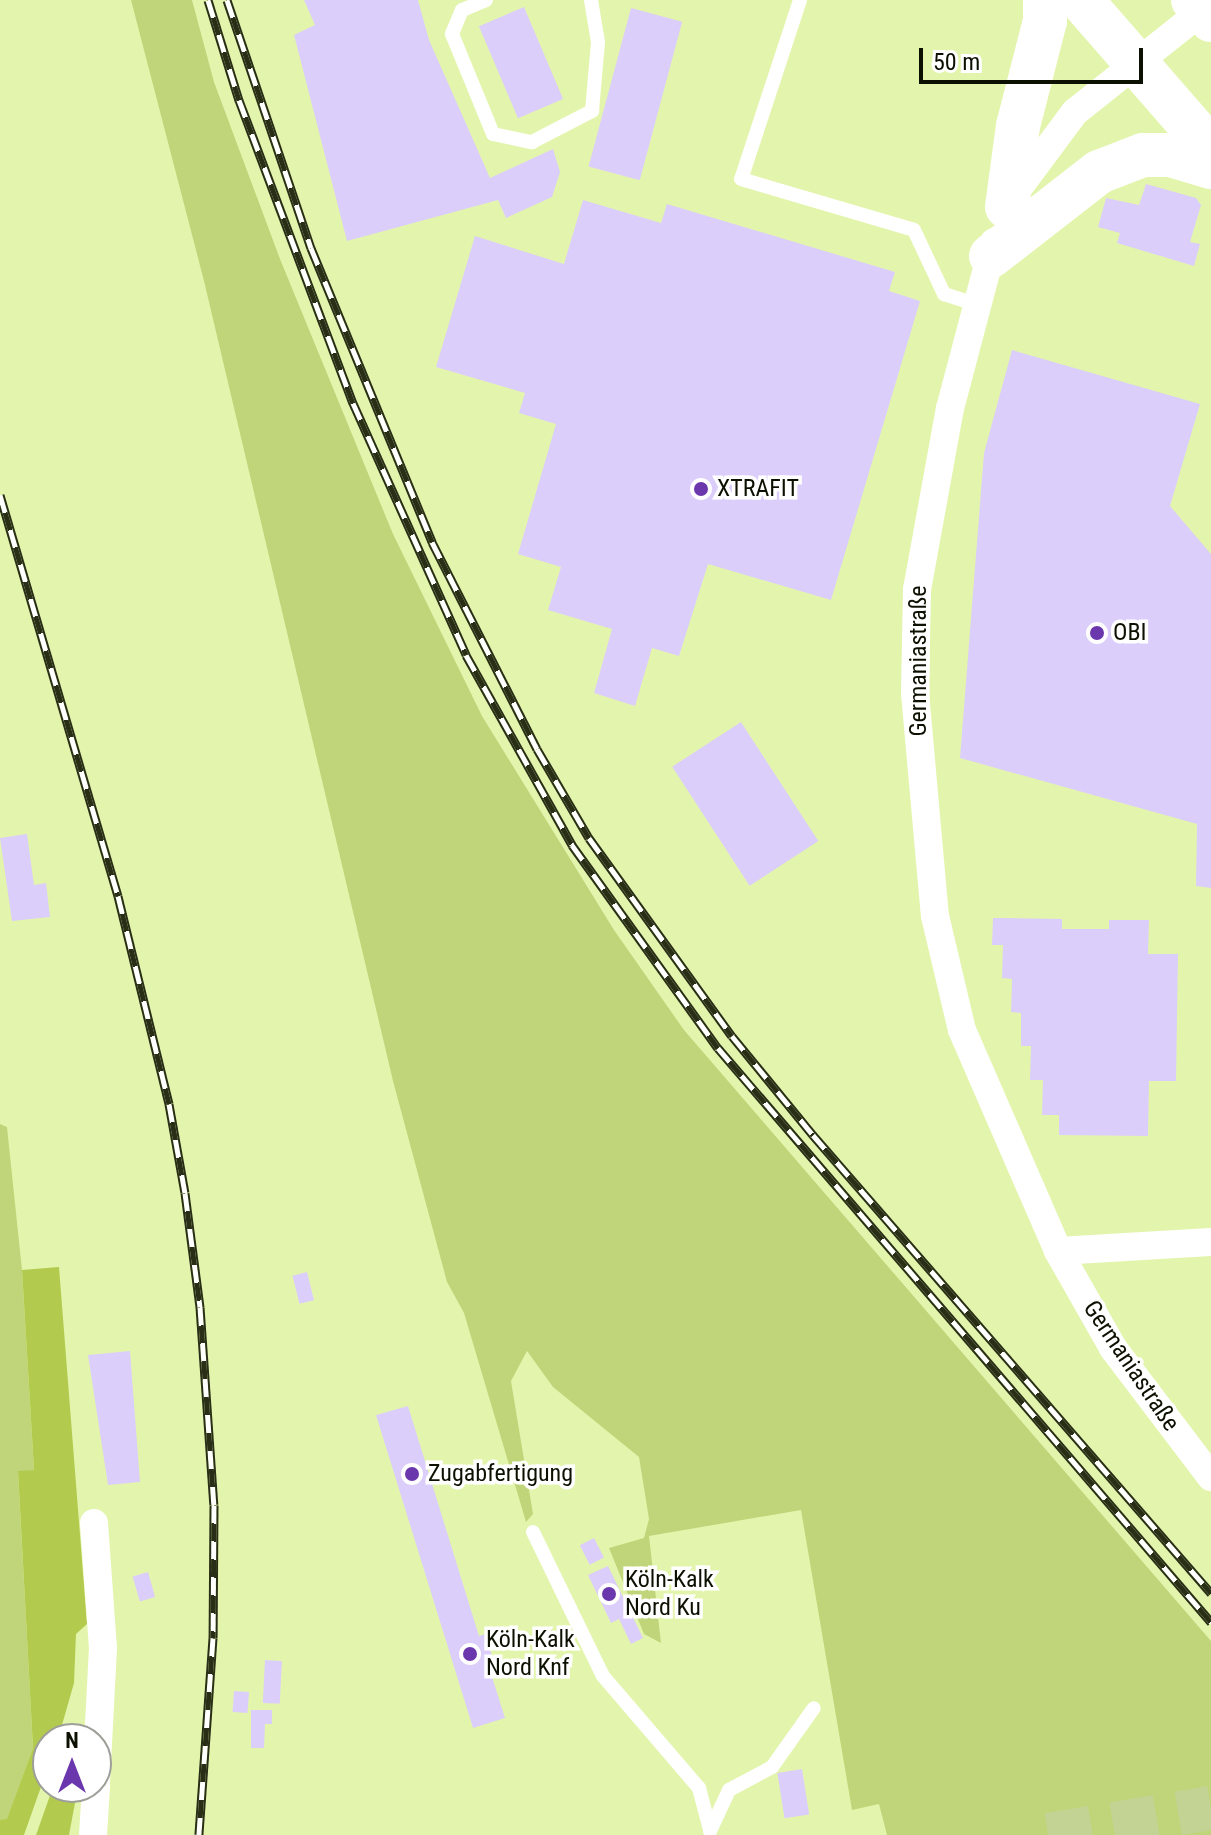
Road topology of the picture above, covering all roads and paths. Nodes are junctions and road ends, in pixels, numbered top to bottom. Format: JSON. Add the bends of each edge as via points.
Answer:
{"nodes":[{"id":1,"x":486,"y":0,"type":"edge"},
{"id":2,"x":591,"y":0,"type":"edge"},
{"id":3,"x":800,"y":0,"type":"edge"},
{"id":4,"x":1045,"y":0,"type":"edge"},
{"id":5,"x":1081,"y":0,"type":"edge"},
{"id":6,"x":1205,"y":9,"type":"edge"},
{"id":7,"x":1137,"y":63,"type":"junction"},
{"id":8,"x":1211,"y":149,"type":"edge"},
{"id":9,"x":1211,"y":167,"type":"edge"},
{"id":10,"x":1007,"y":207,"type":"junction"},
{"id":11,"x":991,"y":256,"type":"junction"},
{"id":12,"x":980,"y":306,"type":"junction"},
{"id":13,"x":1211,"y":1242,"type":"edge"},
{"id":14,"x":1058,"y":1251,"type":"junction"},
{"id":15,"x":1211,"y":1477,"type":"edge"},
{"id":16,"x":94,"y":1523,"type":"dead end"},
{"id":17,"x":533,"y":1532,"type":"dead end"},
{"id":18,"x":814,"y":1708,"type":"dead end"},
{"id":19,"x":99,"y":1723,"type":"edge"},
{"id":20,"x":95,"y":1803,"type":"edge"},
{"id":21,"x":709,"y":1832,"type":"edge"},
{"id":22,"x":93,"y":1835,"type":"edge"}],
"edges":[{"from":1,"to":2,"type":"lane","via":[[462,10],[452,34],[493,134],[532,142],[592,111],[598,42]]},
{"from":3,"to":12,"type":"lane","via":[[741,179],[914,230],[944,294]]},
{"from":4,"to":10,"type":"main road"},
{"from":5,"to":7,"type":"main road"},
{"from":6,"to":7,"type":"street","name":"Germaniastraße"},
{"from":7,"to":8,"type":"main road"},
{"from":7,"to":10,"type":"street","name":"Germaniastraße","via":[[1075,112],[1031,164]]},
{"from":9,"to":11,"type":"main road","via":[[1170,155],[1143,155],[1099,172]]},
{"from":10,"to":11,"type":"street","name":"Germaniastraße"},
{"from":11,"to":12,"type":"street","name":"Germaniastraße"},
{"from":12,"to":14,"type":"street","name":"Germaniastraße","via":[[950,408],[917,589],[915,693],[922,805],[935,916],[962,1030]]},
{"from":13,"to":14,"type":"street"},
{"from":14,"to":15,"type":"street","name":"Germaniastraße","via":[[1113,1348]]},
{"from":16,"to":19,"type":"street","via":[[103,1648]]},
{"from":17,"to":21,"type":"lane","via":[[603,1676],[699,1788]]},
{"from":18,"to":21,"type":"lane","via":[[772,1767],[729,1790]]},
{"from":20,"to":22,"type":"street"}]}
